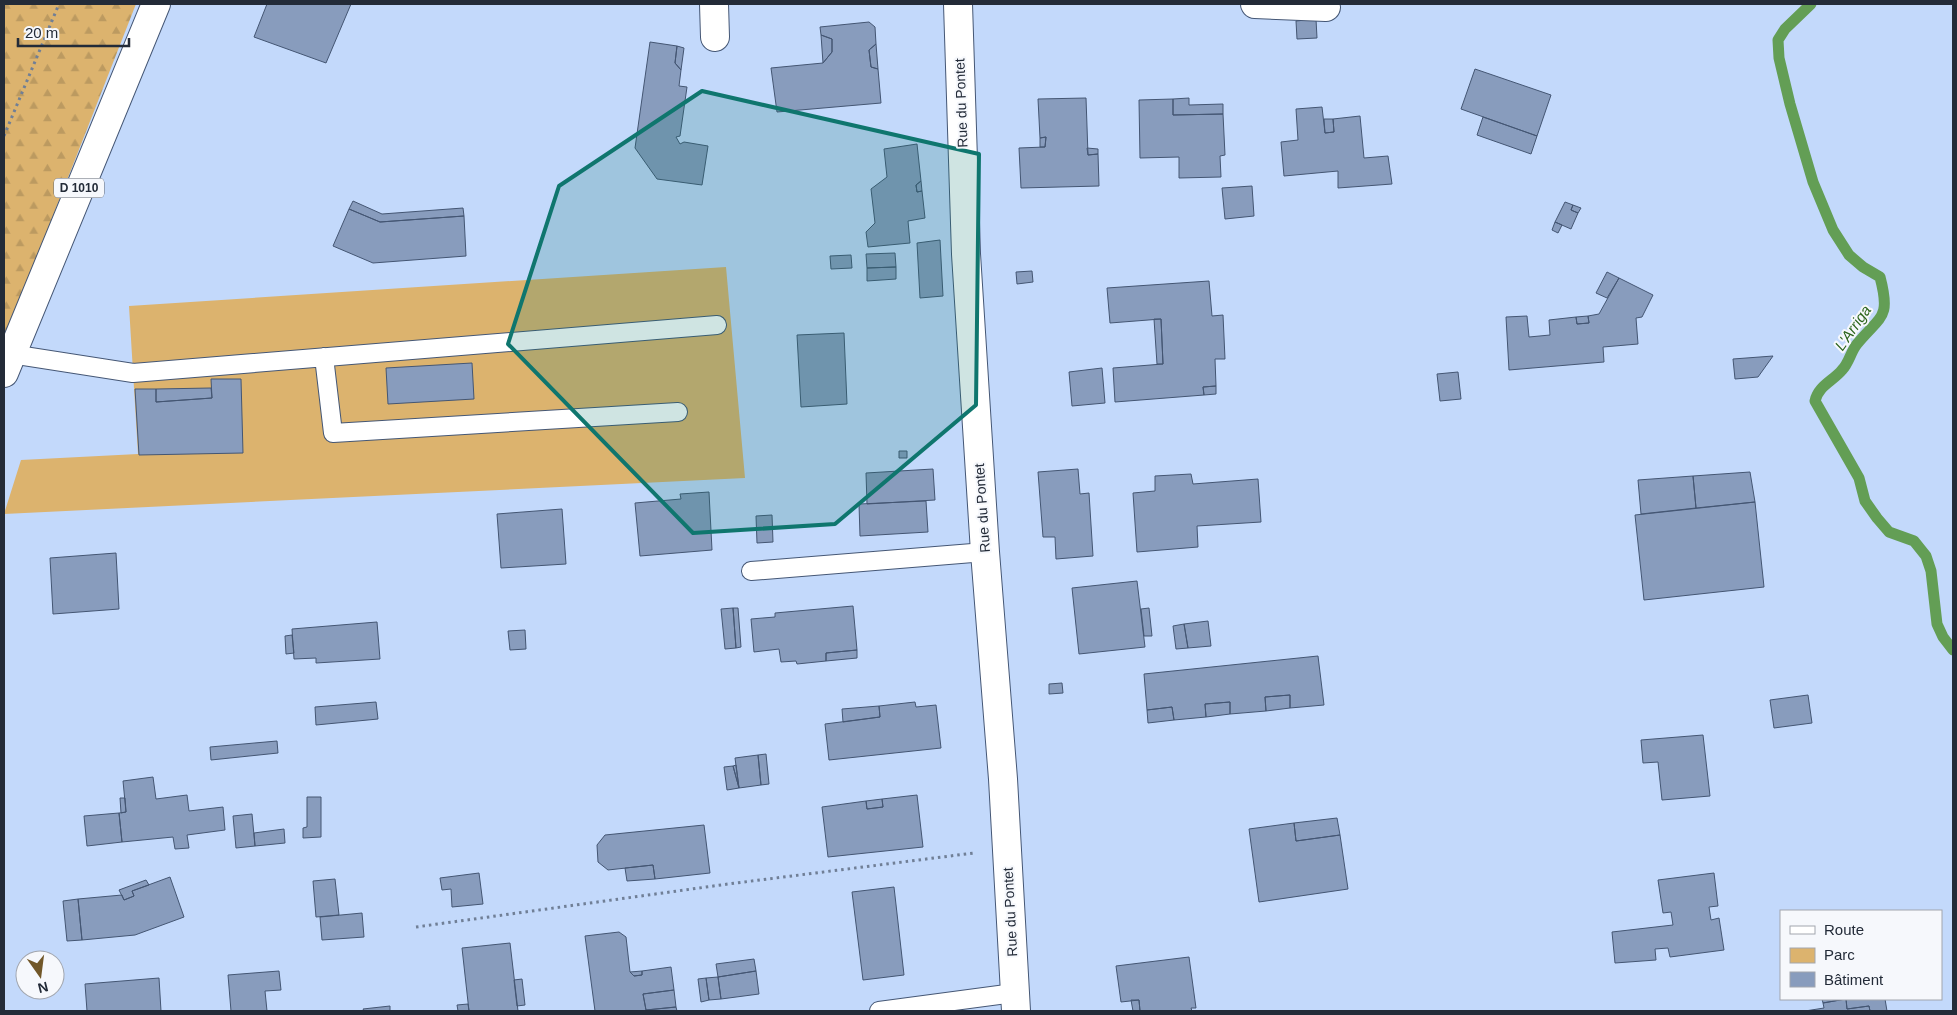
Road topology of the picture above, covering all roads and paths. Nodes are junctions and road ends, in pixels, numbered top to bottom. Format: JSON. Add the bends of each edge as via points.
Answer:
{"nodes":[{"id":1,"x":59,"y":4,"type":"edge"},
{"id":2,"x":156,"y":4,"type":"edge"},
{"id":3,"x":714,"y":4,"type":"edge"},
{"id":4,"x":958,"y":4,"type":"edge"},
{"id":5,"x":1268,"y":4,"type":"edge"},
{"id":6,"x":1326,"y":7,"type":"dead end"},
{"id":7,"x":715,"y":37,"type":"dead end"},
{"id":8,"x":4,"y":136,"type":"edge"},
{"id":9,"x":717,"y":325,"type":"dead end"},
{"id":10,"x":324,"y":357,"type":"junction"},
{"id":11,"x":7,"y":363,"type":"edge"},
{"id":12,"x":678,"y":412,"type":"dead end"},
{"id":13,"x":985,"y":552,"type":"junction"},
{"id":14,"x":751,"y":571,"type":"dead end"},
{"id":15,"x":1007,"y":849,"type":"junction"},
{"id":16,"x":416,"y":927,"type":"dead end"},
{"id":17,"x":1015,"y":1002,"type":"edge"},
{"id":18,"x":879,"y":1011,"type":"edge"}],
"edges":[{"from":1,"to":8,"type":"path"},
{"from":2,"to":11,"type":"street","number":"D 1010"},
{"from":3,"to":7,"type":"street"},
{"from":4,"to":13,"type":"street","name":"Rue du Pontet","via":[[966,254]]},
{"from":5,"to":6,"type":"street"},
{"from":9,"to":10,"type":"lane"},
{"from":10,"to":11,"type":"lane","via":[[133,373]]},
{"from":10,"to":12,"type":"lane","via":[[333,433]]},
{"from":13,"to":14,"type":"lane"},
{"from":13,"to":15,"type":"street","name":"Rue du Pontet"},
{"from":15,"to":16,"type":"path"},
{"from":15,"to":17,"type":"street","name":"Rue du Pontet"},
{"from":17,"to":18,"type":"lane"}]}
